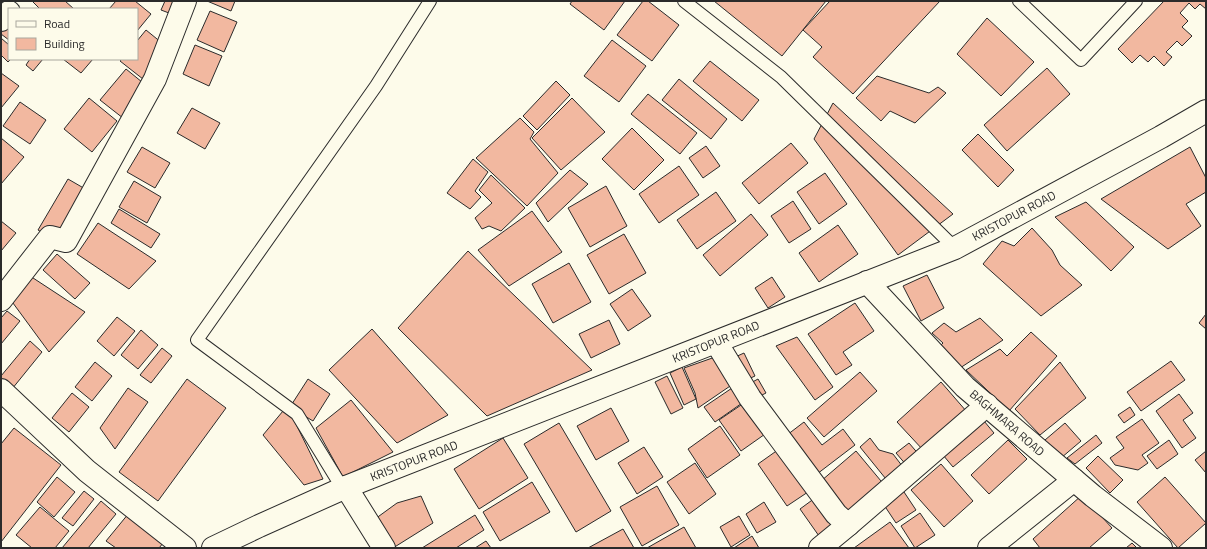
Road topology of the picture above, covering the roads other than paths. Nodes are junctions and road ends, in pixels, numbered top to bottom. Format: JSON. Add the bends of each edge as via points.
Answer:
{"nodes":[{"id":1,"x":185,"y":1,"type":"edge"},
{"id":2,"x":430,"y":1,"type":"edge"},
{"id":3,"x":684,"y":1,"type":"edge"},
{"id":4,"x":1019,"y":1,"type":"edge"},
{"id":5,"x":1136,"y":1,"type":"edge"},
{"id":6,"x":1206,"y":110,"type":"edge"},
{"id":7,"x":954,"y":248,"type":"junction"},
{"id":8,"x":867,"y":282,"type":"junction"},
{"id":9,"x":1,"y":300,"type":"edge"},
{"id":10,"x":716,"y":342,"type":"junction"},
{"id":11,"x":1,"y":390,"type":"edge"},
{"id":12,"x":987,"y":406,"type":"junction"},
{"id":13,"x":1074,"y":480,"type":"junction"},
{"id":14,"x":344,"y":488,"type":"junction"},
{"id":15,"x":848,"y":525,"type":"junction"},
{"id":16,"x":185,"y":548,"type":"edge"},
{"id":17,"x":213,"y":548,"type":"edge"},
{"id":18,"x":384,"y":548,"type":"edge"},
{"id":19,"x":820,"y":548,"type":"edge"},
{"id":20,"x":989,"y":548,"type":"edge"},
{"id":21,"x":1161,"y":548,"type":"edge"}],
"edges":[{"from":1,"to":9,"type":"street","via":[[155,79],[66,241],[50,237]]},
{"from":2,"to":14,"type":"lane","via":[[376,86],[197,340],[297,414]]},
{"from":3,"to":7,"type":"lane","via":[[781,77]]},
{"from":4,"to":5,"type":"lane","via":[[1081,60]]},
{"from":6,"to":7,"type":"street","name":"KRISTOPUR ROAD","via":[[1161,137]]},
{"from":7,"to":8,"type":"street","name":"KRISTOPUR ROAD"},
{"from":8,"to":10,"type":"street","name":"KRISTOPUR ROAD"},
{"from":8,"to":12,"type":"street","name":"BAGHMARA ROAD"},
{"from":10,"to":14,"type":"street","name":"KRISTOPUR ROAD"},
{"from":10,"to":15,"type":"street","via":[[750,398],[836,514]]},
{"from":11,"to":16,"type":"street","via":[[87,471]]},
{"from":12,"to":13,"type":"street","name":"BAGHMARA ROAD"},
{"from":12,"to":15,"type":"street"},
{"from":13,"to":20,"type":"street"},
{"from":13,"to":21,"type":"street","name":"BAGHMARA ROAD"},
{"from":14,"to":17,"type":"street","name":"KRISTOPUR ROAD"},
{"from":14,"to":18,"type":"street"},
{"from":15,"to":19,"type":"street"}]}
